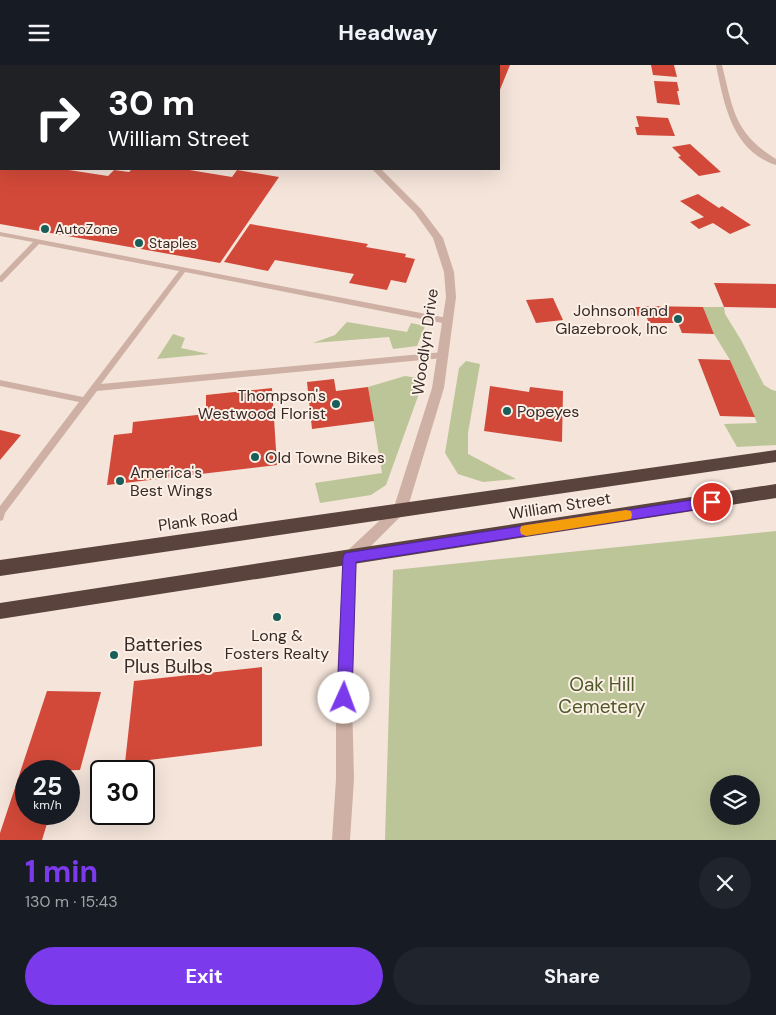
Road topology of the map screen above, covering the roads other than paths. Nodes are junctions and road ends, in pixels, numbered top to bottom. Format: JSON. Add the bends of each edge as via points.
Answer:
{"nodes":[{"id":1,"x":719,"y":65,"type":"edge"},
{"id":2,"x":776,"y":163,"type":"edge"},
{"id":3,"x":377,"y":170,"type":"edge"},
{"id":4,"x":0,"y":234,"type":"edge"},
{"id":5,"x":38,"y":241,"type":"junction"},
{"id":6,"x":183,"y":270,"type":"junction"},
{"id":7,"x":0,"y":280,"type":"edge"},
{"id":8,"x":447,"y":321,"type":"junction"},
{"id":9,"x":442,"y":355,"type":"junction"},
{"id":10,"x":0,"y":383,"type":"edge"},
{"id":11,"x":94,"y":388,"type":"junction"},
{"id":12,"x":85,"y":400,"type":"junction"},
{"id":13,"x":776,"y":456,"type":"edge"},
{"id":14,"x":776,"y":491,"type":"edge"},
{"id":15,"x":400,"y":510,"type":"junction"},
{"id":16,"x":0,"y":517,"type":"edge"},
{"id":17,"x":350,"y":557,"type":"junction"},
{"id":18,"x":0,"y":568,"type":"edge"},
{"id":19,"x":0,"y":611,"type":"edge"},
{"id":20,"x":341,"y":840,"type":"edge"}],
"edges":[{"from":1,"to":2,"type":"street","via":[[735,127],[754,149]]},
{"from":3,"to":8,"type":"street","name":"Woodlyn Drive","via":[[418,211],[438,238],[449,272]]},
{"from":4,"to":5,"type":"lane"},
{"from":5,"to":6,"type":"lane"},
{"from":5,"to":7,"type":"lane"},
{"from":6,"to":8,"type":"lane"},
{"from":6,"to":11,"type":"lane"},
{"from":8,"to":9,"type":"street","name":"Woodlyn Drive"},
{"from":9,"to":11,"type":"lane"},
{"from":9,"to":15,"type":"street","name":"Woodlyn Drive","via":[[438,388]]},
{"from":10,"to":12,"type":"lane"},
{"from":11,"to":12,"type":"lane"},
{"from":12,"to":16,"type":"lane"},
{"from":13,"to":15,"type":"highway","name":"William Street"},
{"from":14,"to":17,"type":"highway","name":"William Street"},
{"from":15,"to":17,"type":"street"},
{"from":15,"to":18,"type":"highway","name":"Plank Road"},
{"from":17,"to":19,"type":"highway"},
{"from":17,"to":20,"type":"street"}]}
